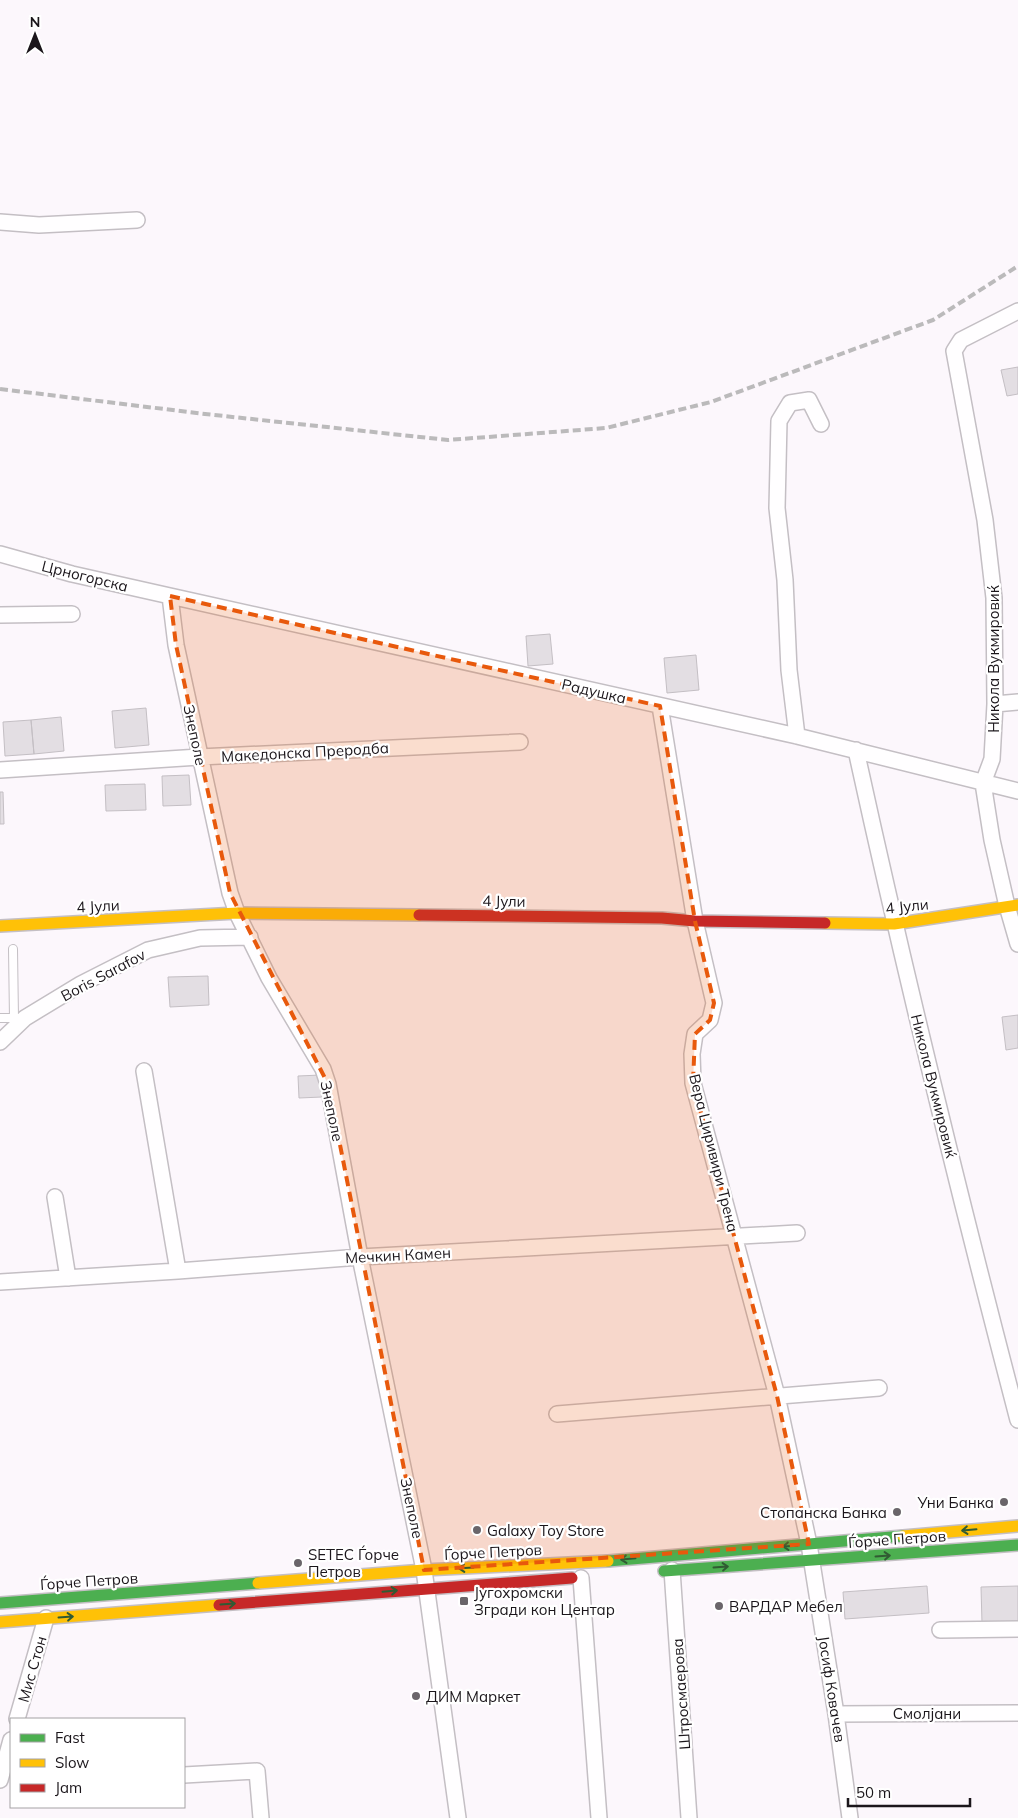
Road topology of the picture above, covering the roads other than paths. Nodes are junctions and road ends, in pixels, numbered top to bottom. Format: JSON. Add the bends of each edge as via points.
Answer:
{"nodes":[{"id":1,"x":137,"y":220,"type":"dead end"},
{"id":2,"x":0,"y":222,"type":"edge"},
{"id":3,"x":1018,"y":311,"type":"edge"},
{"id":4,"x":821,"y":424,"type":"dead end"},
{"id":5,"x":0,"y":554,"type":"edge"},
{"id":6,"x":170,"y":596,"type":"junction"},
{"id":7,"x":72,"y":614,"type":"dead end"},
{"id":8,"x":0,"y":615,"type":"edge"},
{"id":9,"x":1018,"y":702,"type":"edge"},
{"id":10,"x":995,"y":704,"type":"junction"},
{"id":11,"x":660,"y":706,"type":"junction"},
{"id":12,"x":797,"y":736,"type":"junction"},
{"id":13,"x":520,"y":742,"type":"dead end"},
{"id":14,"x":856,"y":750,"type":"junction"},
{"id":15,"x":199,"y":757,"type":"junction"},
{"id":16,"x":0,"y":770,"type":"edge"},
{"id":17,"x":983,"y":783,"type":"junction"},
{"id":18,"x":1018,"y":791,"type":"edge"},
{"id":19,"x":1012,"y":906,"type":"edge"},
{"id":20,"x":237,"y":913,"type":"junction"},
{"id":21,"x":695,"y":920,"type":"junction"},
{"id":22,"x":894,"y":924,"type":"junction"},
{"id":23,"x":0,"y":926,"type":"edge"},
{"id":24,"x":250,"y":937,"type":"junction"},
{"id":25,"x":1018,"y":944,"type":"edge"},
{"id":26,"x":13,"y":948,"type":"dead end"},
{"id":27,"x":0,"y":1018,"type":"edge"},
{"id":28,"x":19,"y":1018,"type":"junction"},
{"id":29,"x":0,"y":1042,"type":"edge"},
{"id":30,"x":144,"y":1071,"type":"dead end"},
{"id":31,"x":55,"y":1197,"type":"dead end"},
{"id":32,"x":797,"y":1233,"type":"dead end"},
{"id":33,"x":734,"y":1236,"type":"junction"},
{"id":34,"x":360,"y":1257,"type":"junction"},
{"id":35,"x":178,"y":1271,"type":"junction"},
{"id":36,"x":68,"y":1278,"type":"junction"},
{"id":37,"x":0,"y":1282,"type":"edge"},
{"id":38,"x":879,"y":1388,"type":"dead end"},
{"id":39,"x":777,"y":1396,"type":"junction"},
{"id":40,"x":557,"y":1414,"type":"dead end"},
{"id":41,"x":1018,"y":1420,"type":"edge"},
{"id":42,"x":1018,"y":1526,"type":"edge"},
{"id":43,"x":809,"y":1544,"type":"junction"},
{"id":44,"x":1018,"y":1545,"type":"edge"},
{"id":45,"x":811,"y":1561,"type":"junction"},
{"id":46,"x":424,"y":1570,"type":"junction"},
{"id":47,"x":672,"y":1570,"type":"junction"},
{"id":48,"x":654,"y":1572,"type":"dead end"},
{"id":49,"x":586,"y":1577,"type":"joint"},
{"id":50,"x":427,"y":1588,"type":"junction"},
{"id":51,"x":0,"y":1603,"type":"edge"},
{"id":52,"x":46,"y":1618,"type":"junction"},
{"id":53,"x":0,"y":1622,"type":"edge"},
{"id":54,"x":1018,"y":1629,"type":"edge"},
{"id":55,"x":940,"y":1630,"type":"dead end"},
{"id":56,"x":1018,"y":1713,"type":"edge"},
{"id":57,"x":836,"y":1714,"type":"junction"},
{"id":58,"x":17,"y":1718,"type":"edge"},
{"id":59,"x":6,"y":1748,"type":"edge"},
{"id":60,"x":185,"y":1775,"type":"edge"},
{"id":61,"x":0,"y":1780,"type":"edge"},
{"id":62,"x":261,"y":1818,"type":"edge"},
{"id":63,"x":458,"y":1818,"type":"edge"},
{"id":64,"x":599,"y":1818,"type":"edge"},
{"id":65,"x":689,"y":1818,"type":"edge"},
{"id":66,"x":850,"y":1818,"type":"edge"}],
"edges":[{"from":1,"to":2,"type":"street","via":[[40,225]]},
{"from":3,"to":10,"type":"street","name":"Никола Вукмировиќ","via":[[961,340],[954,351],[985,520],[993,589]]},
{"from":4,"to":12,"type":"street","via":[[810,400],[790,403],[779,421],[777,508]]},
{"from":5,"to":6,"type":"street","name":"Црногорска"},
{"from":6,"to":11,"type":"street","name":"Радушка"},
{"from":6,"to":15,"type":"street","name":"Знеполе","via":[[176,645]]},
{"from":7,"to":8,"type":"street"},
{"from":9,"to":10,"type":"street"},
{"from":10,"to":17,"type":"street","name":"Никола Вукмировиќ","via":[[992,759]]},
{"from":11,"to":12,"type":"street","name":"Радушка"},
{"from":11,"to":21,"type":"street","name":"Вера Циривири Трена"},
{"from":12,"to":14,"type":"street","name":"Радушка"},
{"from":13,"to":15,"type":"street","name":"Македонска Преродба"},
{"from":14,"to":17,"type":"street","name":"Радушка"},
{"from":14,"to":22,"type":"street","name":"Никола Вукмировиќ"},
{"from":15,"to":16,"type":"street","name":"Македонска Преродба"},
{"from":15,"to":20,"type":"street","name":"Знеполе"},
{"from":17,"to":18,"type":"street","name":"Радушка"},
{"from":17,"to":19,"type":"street","name":"Никола Вукмировиќ","via":[[992,840]]},
{"from":19,"to":22,"type":"street","name":"4 Јули"},
{"from":19,"to":25,"type":"street","name":"Никола Вукмировиќ"},
{"from":20,"to":21,"type":"street","name":"4 Јули"},
{"from":20,"to":23,"type":"street","name":"4 Јули"},
{"from":20,"to":24,"type":"street","name":"Знеполе"},
{"from":21,"to":22,"type":"street","name":"4 Јули"},
{"from":21,"to":33,"type":"street","name":"Вера Циривири Трена","via":[[714,1003],[710,1020],[695,1034],[692,1054],[694,1083]]},
{"from":22,"to":41,"type":"street","name":"Никола Вукмировиќ"},
{"from":24,"to":28,"type":"street","name":"Boris Sarafov","via":[[200,938],[148,950]]},
{"from":24,"to":34,"type":"street","name":"Знеполе","via":[[269,978],[323,1069]]},
{"from":26,"to":28,"type":"lane"},
{"from":27,"to":28,"type":"lane"},
{"from":28,"to":29,"type":"street","name":"Boris Sarafov"},
{"from":30,"to":35,"type":"street"},
{"from":31,"to":36,"type":"street"},
{"from":32,"to":33,"type":"street","name":"Мечкин Камен"},
{"from":33,"to":34,"type":"street","name":"Мечкин Камен"},
{"from":33,"to":39,"type":"street","name":"Вера Циривири Трена"},
{"from":34,"to":35,"type":"street","name":"Мечкин Камен"},
{"from":34,"to":46,"type":"street","name":"Знеполе"},
{"from":35,"to":36,"type":"street","name":"Мечкин Камен"},
{"from":36,"to":37,"type":"street","name":"Мечкин Камен"},
{"from":38,"to":39,"type":"street"},
{"from":39,"to":40,"type":"street"},
{"from":39,"to":43,"type":"street","name":"Вера Циривири Трена"},
{"from":42,"to":43,"type":"street","name":"Ѓорче Петров","one_way":true},
{"from":43,"to":45,"type":"street","name":"Вера Циривири Трена"},
{"from":43,"to":46,"type":"street","name":"Ѓорче Петров","one_way":true,"via":[[580,1563]]},
{"from":45,"to":44,"type":"street","name":"Ѓорче Петров","one_way":true},
{"from":47,"to":45,"type":"street","name":"Ѓорче Петров","one_way":true},
{"from":45,"to":57,"type":"street","name":"Јосиф Ковачев"},
{"from":46,"to":50,"type":"street","name":"Знеполе"},
{"from":46,"to":51,"type":"street","name":"Ѓорче Петров"},
{"from":47,"to":48,"type":"street","name":"Ѓорче Петров"},
{"from":47,"to":65,"type":"street","name":"Штросмаерова"},
{"from":49,"to":50,"type":"street","name":"Ѓорче Петров"},
{"from":49,"to":64,"type":"street"},
{"from":52,"to":50,"type":"street","name":"Ѓорче Петров","one_way":true},
{"from":50,"to":63,"type":"street","name":"Знеполе"},
{"from":52,"to":53,"type":"street","name":"Ѓорче Петров"},
{"from":52,"to":58,"type":"street","name":"Мис Стон"},
{"from":54,"to":55,"type":"street"},
{"from":56,"to":57,"type":"street","name":"Смолјани"},
{"from":57,"to":66,"type":"street","name":"Јосиф Ковачев"},
{"from":59,"to":61,"type":"street"},
{"from":60,"to":62,"type":"street","via":[[257,1771]]}]}
